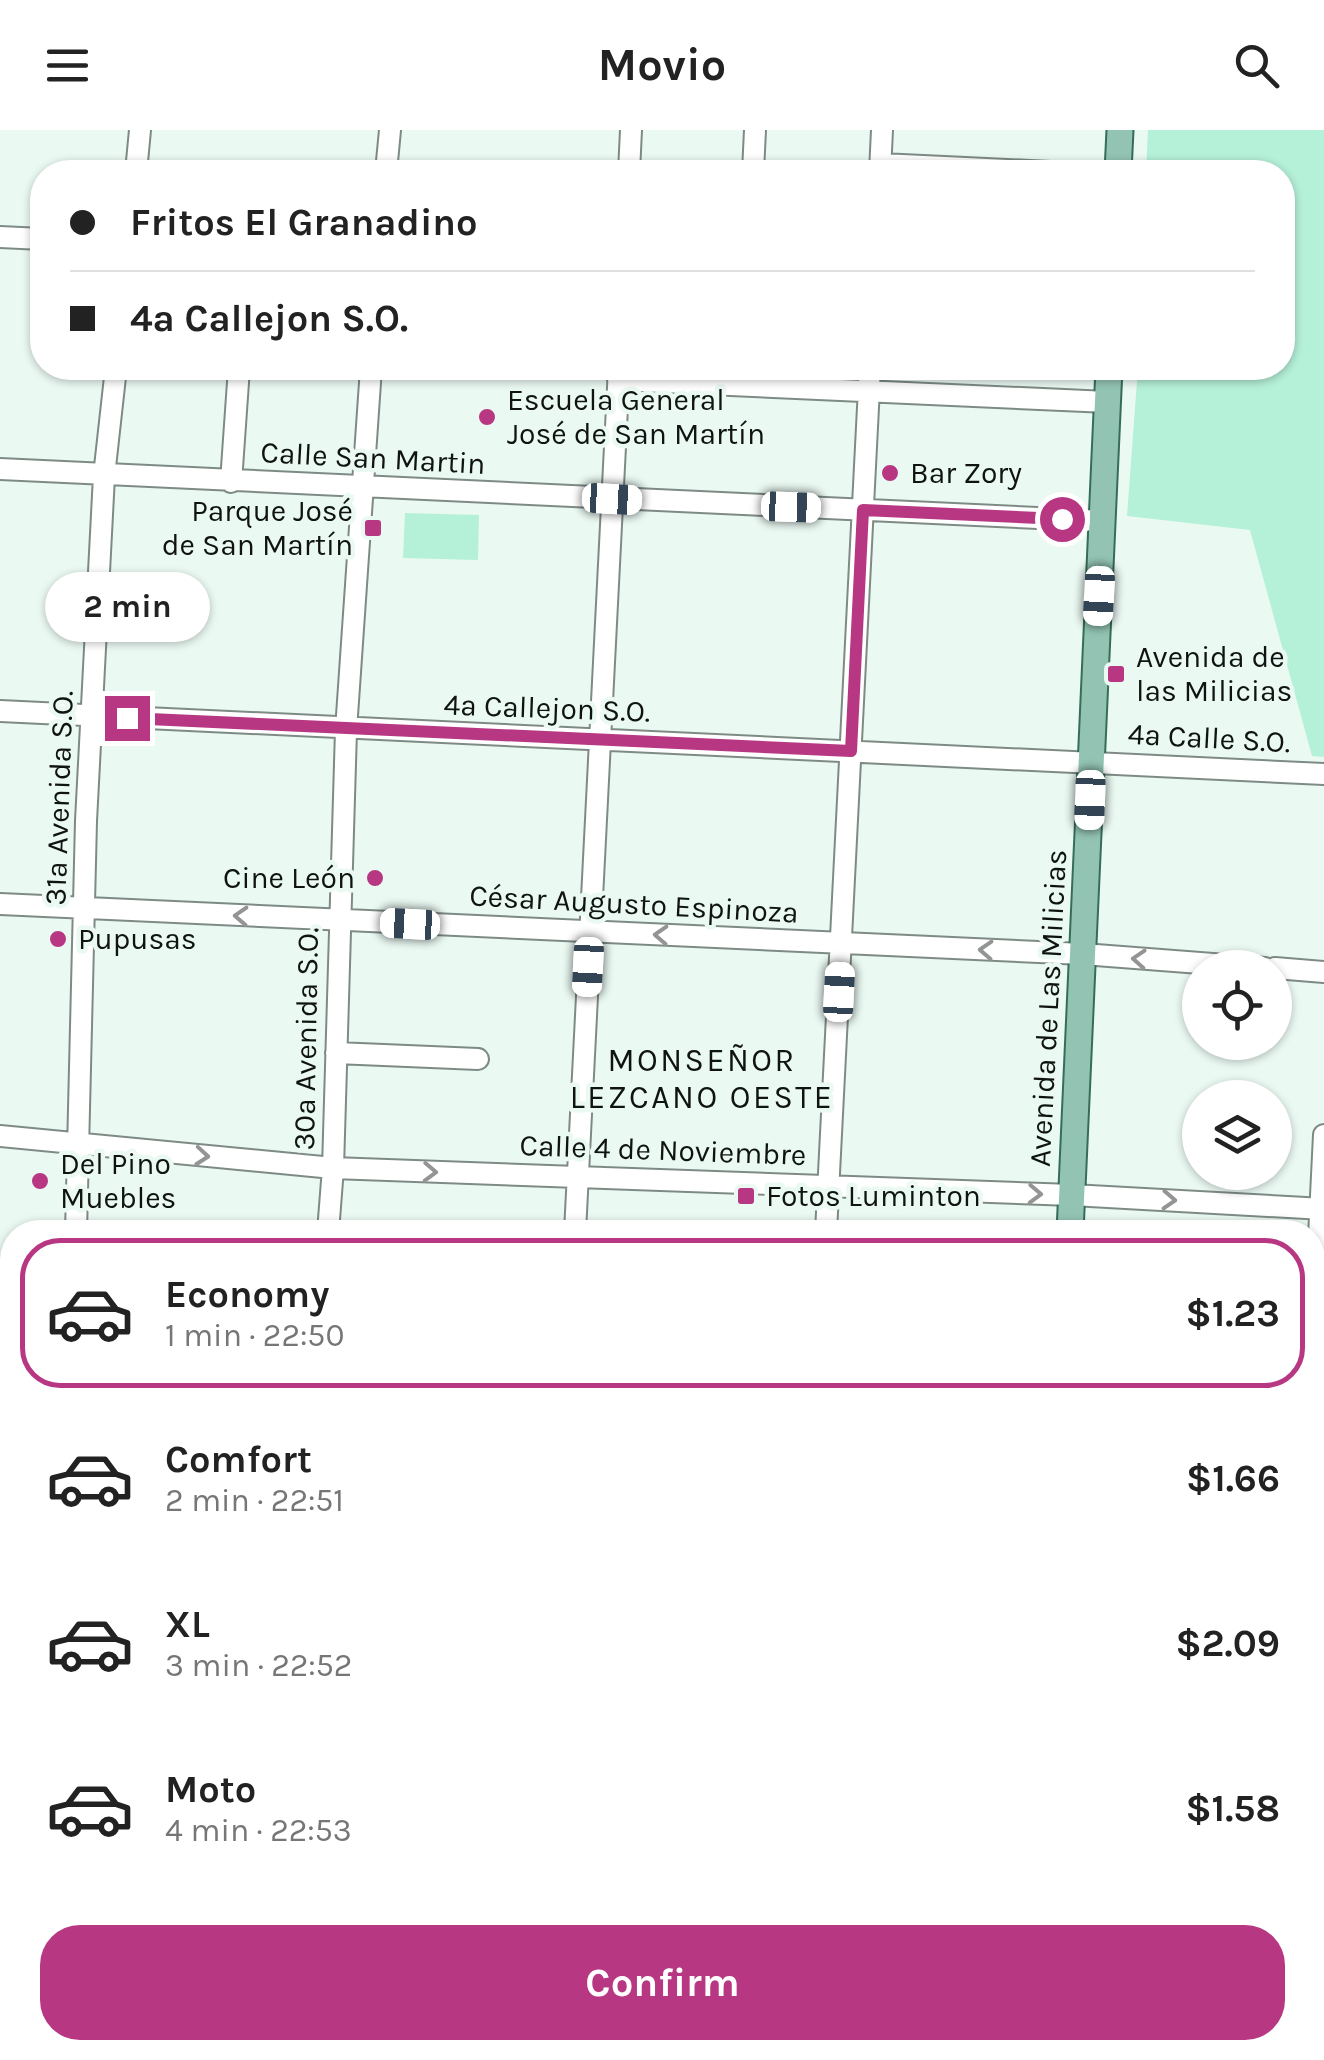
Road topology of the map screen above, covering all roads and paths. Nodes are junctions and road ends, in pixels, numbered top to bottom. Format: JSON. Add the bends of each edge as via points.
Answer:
{"nodes":[{"id":1,"x":140,"y":130,"type":"edge"},
{"id":2,"x":390,"y":130,"type":"edge"},
{"id":3,"x":631,"y":130,"type":"edge"},
{"id":4,"x":755,"y":130,"type":"edge"},
{"id":5,"x":882,"y":130,"type":"edge"},
{"id":6,"x":1120,"y":130,"type":"edge"},
{"id":7,"x":137,"y":160,"type":"edge"},
{"id":8,"x":387,"y":160,"type":"edge"},
{"id":9,"x":630,"y":160,"type":"edge"},
{"id":10,"x":753,"y":160,"type":"edge"},
{"id":11,"x":881,"y":160,"type":"edge"},
{"id":12,"x":1119,"y":160,"type":"edge"},
{"id":13,"x":0,"y":237,"type":"edge"},
{"id":14,"x":30,"y":238,"type":"edge"},
{"id":15,"x":115,"y":380,"type":"edge"},
{"id":16,"x":237,"y":380,"type":"edge"},
{"id":17,"x":370,"y":380,"type":"edge"},
{"id":18,"x":619,"y":380,"type":"edge"},
{"id":19,"x":702,"y":380,"type":"edge"},
{"id":20,"x":870,"y":380,"type":"edge"},
{"id":21,"x":1109,"y":380,"type":"edge"},
{"id":22,"x":869,"y":392,"type":"junction"},
{"id":23,"x":1108,"y":402,"type":"junction"},
{"id":24,"x":0,"y":470,"type":"edge"},
{"id":25,"x":104,"y":476,"type":"junction"},
{"id":26,"x":231,"y":482,"type":"junction"},
{"id":27,"x":362,"y":487,"type":"junction"},
{"id":28,"x":612,"y":499,"type":"junction"},
{"id":29,"x":863,"y":510,"type":"junction"},
{"id":30,"x":1102,"y":521,"type":"junction"},
{"id":31,"x":0,"y":711,"type":"edge"},
{"id":32,"x":92,"y":716,"type":"junction"},
{"id":33,"x":346,"y":730,"type":"junction"},
{"id":34,"x":600,"y":740,"type":"junction"},
{"id":35,"x":851,"y":751,"type":"junction"},
{"id":36,"x":1091,"y":762,"type":"junction"},
{"id":37,"x":1324,"y":774,"type":"edge"},
{"id":38,"x":0,"y":904,"type":"edge"},
{"id":39,"x":84,"y":909,"type":"junction"},
{"id":40,"x":339,"y":921,"type":"junction"},
{"id":41,"x":590,"y":932,"type":"junction"},
{"id":42,"x":841,"y":944,"type":"junction"},
{"id":43,"x":1084,"y":954,"type":"junction"},
{"id":44,"x":1182,"y":962,"type":"edge"},
{"id":45,"x":1292,"y":969,"type":"edge"},
{"id":46,"x":1324,"y":972,"type":"edge"},
{"id":47,"x":336,"y":1053,"type":"junction"},
{"id":48,"x":478,"y":1059,"type":"dead end"},
{"id":49,"x":1324,"y":1135,"type":"edge"},
{"id":50,"x":0,"y":1136,"type":"edge"},
{"id":51,"x":76,"y":1144,"type":"junction"},
{"id":52,"x":333,"y":1168,"type":"junction"},
{"id":53,"x":578,"y":1177,"type":"junction"},
{"id":54,"x":829,"y":1186,"type":"junction"},
{"id":55,"x":1072,"y":1195,"type":"junction"},
{"id":56,"x":1322,"y":1209,"type":"edge"},
{"id":57,"x":76,"y":1220,"type":"edge"},
{"id":58,"x":329,"y":1220,"type":"edge"},
{"id":59,"x":576,"y":1220,"type":"edge"},
{"id":60,"x":827,"y":1220,"type":"edge"},
{"id":61,"x":1071,"y":1220,"type":"edge"}],
"edges":[{"from":1,"to":7,"type":"street"},
{"from":2,"to":8,"type":"street"},
{"from":3,"to":9,"type":"street"},
{"from":4,"to":10,"type":"street"},
{"from":5,"to":11,"type":"street"},
{"from":6,"to":12,"type":"main road"},
{"from":13,"to":14,"type":"street"},
{"from":15,"to":25,"type":"street","name":"31a Avenida S.O."},
{"from":16,"to":26,"type":"street"},
{"from":17,"to":27,"type":"street","name":"30a Avenida S.O."},
{"from":18,"to":28,"type":"street"},
{"from":19,"to":22,"type":"street"},
{"from":20,"to":22,"type":"street"},
{"from":21,"to":23,"type":"main road","name":"Avenida de Las Milicias"},
{"from":22,"to":23,"type":"street"},
{"from":22,"to":29,"type":"street"},
{"from":23,"to":30,"type":"main road","name":"Avenida de Las Milicias"},
{"from":24,"to":25,"type":"street","name":"Calle San Martin"},
{"from":25,"to":26,"type":"street","name":"Calle San Martin"},
{"from":25,"to":32,"type":"street","name":"31a Avenida S.O."},
{"from":26,"to":27,"type":"street","name":"Calle San Martin"},
{"from":27,"to":28,"type":"street","name":"Calle San Martin"},
{"from":27,"to":33,"type":"street","name":"30a Avenida S.O."},
{"from":28,"to":29,"type":"street","name":"Calle San Martin"},
{"from":28,"to":34,"type":"street"},
{"from":29,"to":30,"type":"street","name":"Calle San Martin"},
{"from":29,"to":35,"type":"street"},
{"from":30,"to":36,"type":"main road","name":"Avenida de Las Milicias"},
{"from":31,"to":32,"type":"street","name":"4a Callejon S.O."},
{"from":32,"to":33,"type":"street","name":"4a Callejon S.O."},
{"from":32,"to":39,"type":"street","name":"31a Avenida S.O."},
{"from":33,"to":34,"type":"street","name":"4a Callejon S.O."},
{"from":33,"to":40,"type":"street","name":"30a Avenida S.O."},
{"from":34,"to":35,"type":"street","name":"4a Callejon S.O."},
{"from":34,"to":41,"type":"street"},
{"from":35,"to":36,"type":"street","name":"4a Callejon S.O."},
{"from":35,"to":42,"type":"street"},
{"from":36,"to":37,"type":"street","name":"4a Calle S.O."},
{"from":36,"to":43,"type":"main road","name":"Avenida de Las Milicias"},
{"from":38,"to":39,"type":"street","name":"César Augusto Espinoza"},
{"from":40,"to":39,"type":"street","name":"César Augusto Espinoza","one_way":true},
{"from":39,"to":51,"type":"street","name":"31a Avenida S.O."},
{"from":40,"to":41,"type":"street","name":"César Augusto Espinoza"},
{"from":40,"to":47,"type":"street","name":"30a Avenida S.O."},
{"from":42,"to":41,"type":"street","name":"César Augusto Espinoza","one_way":true},
{"from":41,"to":53,"type":"street"},
{"from":43,"to":42,"type":"street","name":"César Augusto Espinoza","one_way":true},
{"from":42,"to":54,"type":"street"},
{"from":44,"to":43,"type":"street","name":"César Augusto Espinoza","one_way":true},
{"from":43,"to":55,"type":"main road","name":"Avenida de Las Milicias"},
{"from":45,"to":46,"type":"street"},
{"from":47,"to":48,"type":"street"},
{"from":47,"to":52,"type":"street","name":"30a Avenida S.O."},
{"from":49,"to":56,"type":"street"},
{"from":50,"to":51,"type":"street","name":"Calle 4 de Noviembre"},
{"from":51,"to":52,"type":"street","name":"Calle 4 de Noviembre","one_way":true},
{"from":51,"to":57,"type":"street","name":"31a Avenida S.O."},
{"from":52,"to":53,"type":"street","name":"Calle 4 de Noviembre","one_way":true},
{"from":52,"to":58,"type":"street","name":"30a Avenida S.O."},
{"from":53,"to":54,"type":"street","name":"Calle 4 de Noviembre"},
{"from":53,"to":59,"type":"street"},
{"from":54,"to":55,"type":"street","name":"Calle 4 de Noviembre","one_way":true},
{"from":54,"to":60,"type":"street"},
{"from":55,"to":56,"type":"street","name":"Calle 4 de Noviembre","one_way":true},
{"from":55,"to":61,"type":"main road","name":"Avenida de Las Milicias"}]}
